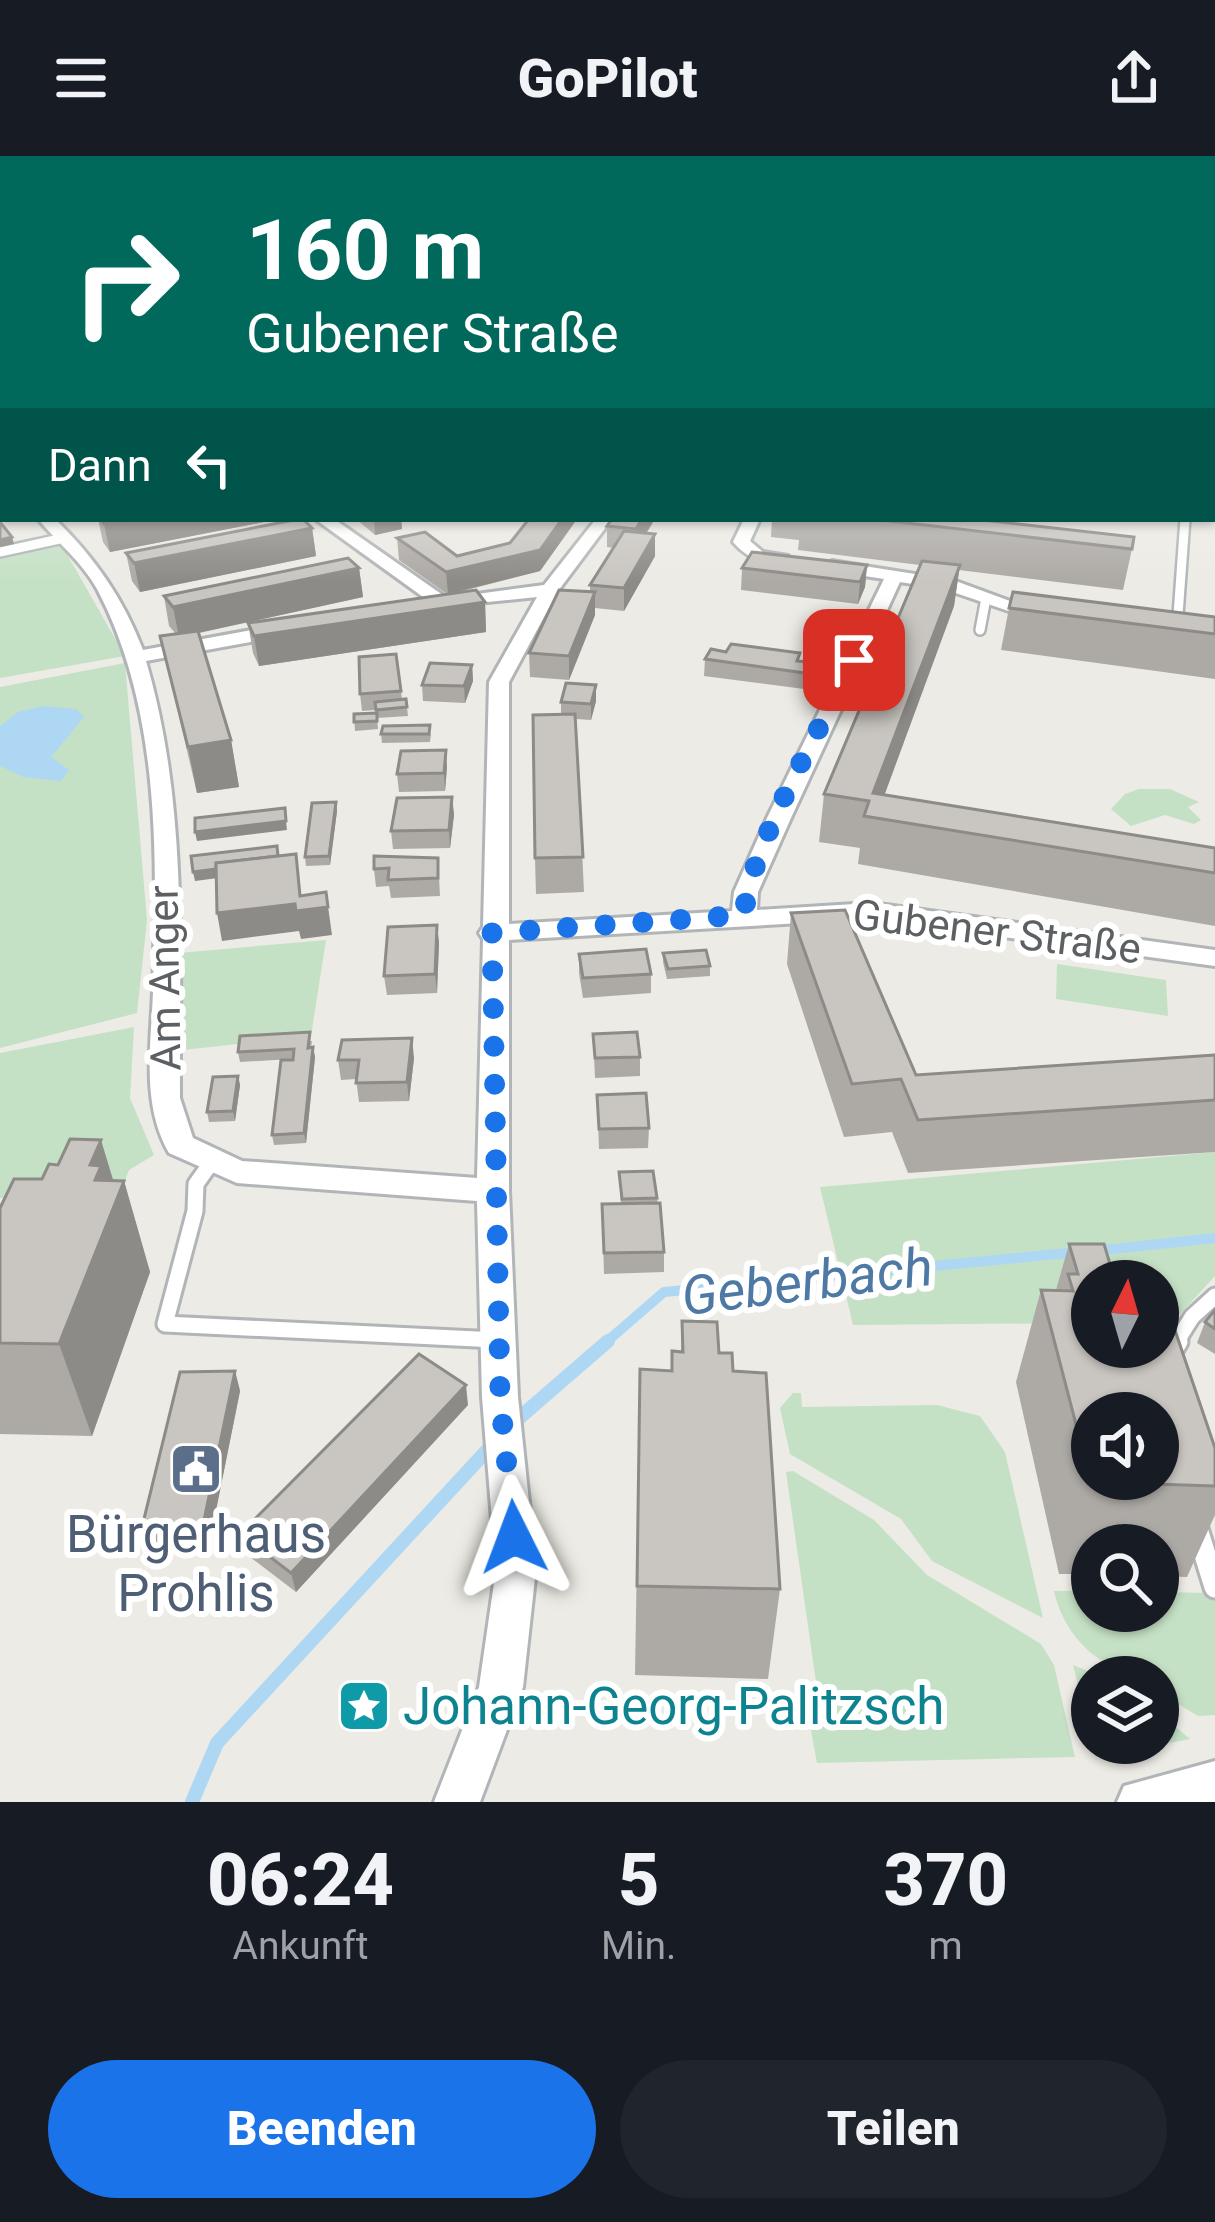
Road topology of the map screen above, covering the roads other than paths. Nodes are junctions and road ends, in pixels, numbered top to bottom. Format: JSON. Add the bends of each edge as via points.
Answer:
{"nodes":[{"id":1,"x":49,"y":522,"type":"edge"},
{"id":2,"x":327,"y":522,"type":"edge"},
{"id":3,"x":602,"y":522,"type":"edge"},
{"id":4,"x":751,"y":522,"type":"edge"},
{"id":5,"x":1185,"y":522,"type":"edge"},
{"id":6,"x":64,"y":538,"type":"junction"},
{"id":7,"x":0,"y":552,"type":"edge"},
{"id":8,"x":895,"y":574,"type":"junction"},
{"id":9,"x":550,"y":590,"type":"junction"},
{"id":10,"x":986,"y":598,"type":"junction"},
{"id":11,"x":443,"y":603,"type":"junction"},
{"id":12,"x":420,"y":607,"type":"edge"},
{"id":13,"x":1062,"y":620,"type":"edge"},
{"id":14,"x":308,"y":626,"type":"edge"},
{"id":15,"x":980,"y":630,"type":"dead end"},
{"id":16,"x":1188,"y":637,"type":"edge"},
{"id":17,"x":136,"y":657,"type":"junction"},
{"id":18,"x":744,"y":915,"type":"junction"},
{"id":19,"x":492,"y":933,"type":"junction"},
{"id":20,"x":1215,"y":958,"type":"edge"},
{"id":21,"x":213,"y":1160,"type":"junction"},
{"id":22,"x":493,"y":1191,"type":"junction"},
{"id":23,"x":1215,"y":1295,"type":"edge"},
{"id":24,"x":1179,"y":1337,"type":"edge"},
{"id":25,"x":498,"y":1340,"type":"junction"},
{"id":26,"x":1193,"y":1517,"type":"edge"},
{"id":27,"x":1215,"y":1587,"type":"edge"},
{"id":28,"x":1215,"y":1784,"type":"edge"},
{"id":29,"x":457,"y":1802,"type":"edge"},
{"id":30,"x":1140,"y":1802,"type":"edge"}],
"edges":[{"from":1,"to":6,"type":"street","name":"Am Anger"},
{"from":2,"to":11,"type":"street"},
{"from":3,"to":9,"type":"street"},
{"from":4,"to":8,"type":"street","via":[[741,542],[758,556]]},
{"from":5,"to":16,"type":"lane","via":[[1178,615]]},
{"from":6,"to":7,"type":"lane"},
{"from":6,"to":17,"type":"street","name":"Am Anger","via":[[106,588]]},
{"from":8,"to":10,"type":"street"},
{"from":8,"to":18,"type":"street","via":[[746,892]]},
{"from":9,"to":11,"type":"street"},
{"from":9,"to":19,"type":"street","via":[[499,682]]},
{"from":10,"to":13,"type":"street"},
{"from":10,"to":15,"type":"lane"},
{"from":11,"to":12,"type":"street"},
{"from":14,"to":17,"type":"street"},
{"from":17,"to":21,"type":"street","name":"Am Anger","via":[[158,765],[165,1098],[181,1145]]},
{"from":18,"to":19,"type":"street","name":"Gubener Straße"},
{"from":18,"to":20,"type":"street","name":"Gubener Straße","via":[[922,915]]},
{"from":19,"to":22,"type":"street"},
{"from":21,"to":22,"type":"street","name":"Am Anger","via":[[237,1172]]},
{"from":21,"to":25,"type":"lane","via":[[196,1184],[165,1324]]},
{"from":22,"to":25,"type":"street"},
{"from":23,"to":24,"type":"lane"},
{"from":25,"to":29,"type":"street","via":[[516,1570],[501,1687]]},
{"from":26,"to":27,"type":"lane"},
{"from":28,"to":30,"type":"street"}]}
